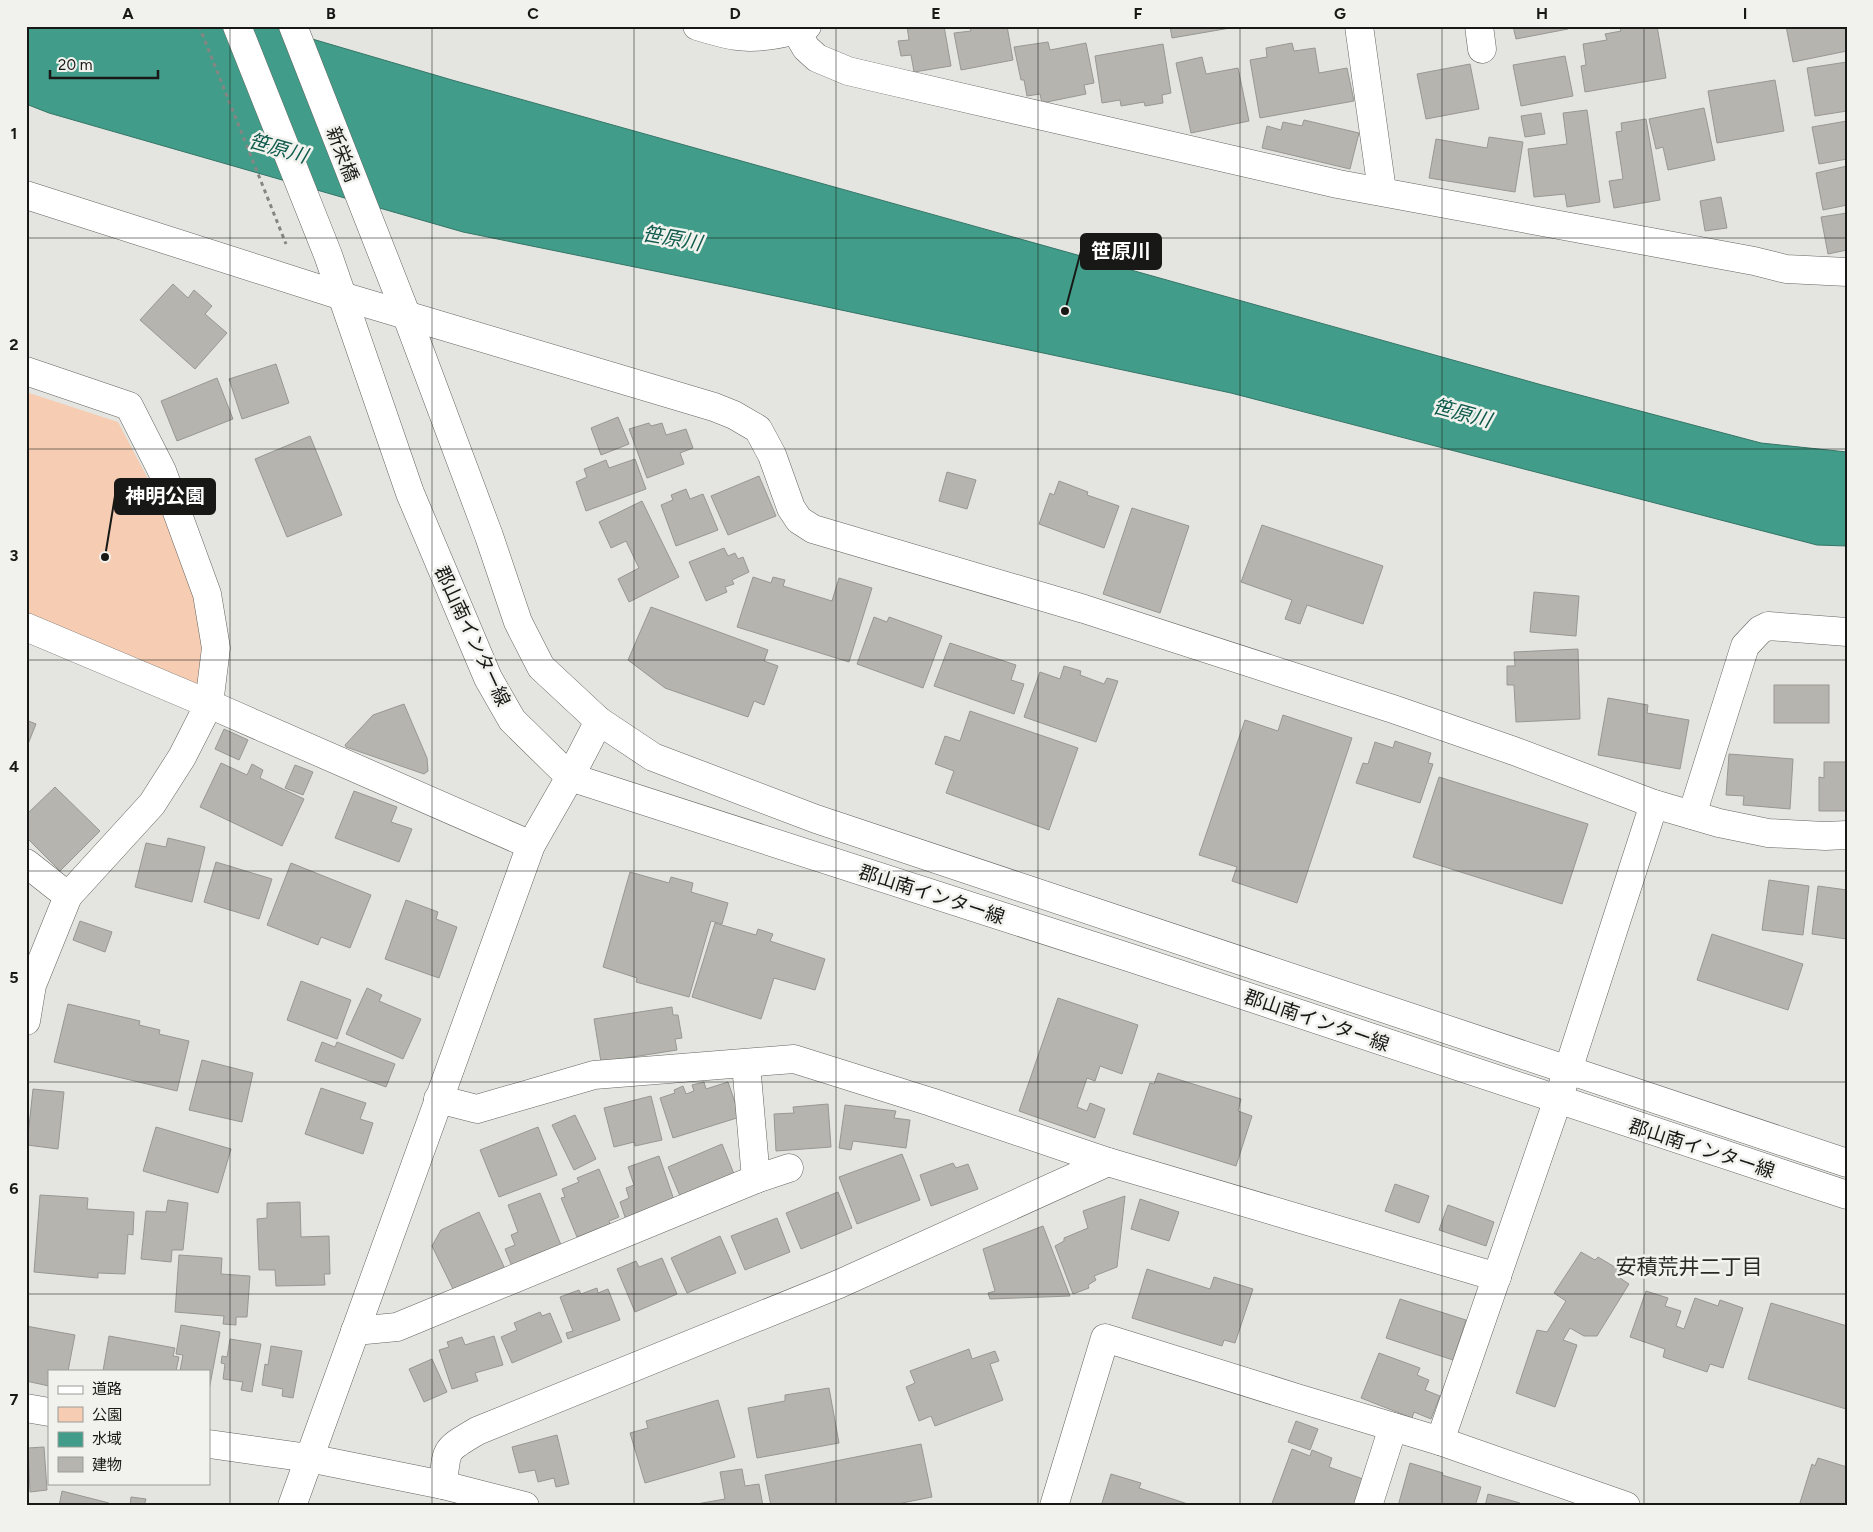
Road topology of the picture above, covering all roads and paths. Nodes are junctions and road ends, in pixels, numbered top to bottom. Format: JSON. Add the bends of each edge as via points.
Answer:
{"nodes":[{"id":1,"x":199,"y":26,"type":"edge"},
{"id":2,"x":237,"y":26,"type":"edge"},
{"id":3,"x":293,"y":26,"type":"edge"},
{"id":4,"x":697,"y":26,"type":"edge"},
{"id":5,"x":1359,"y":26,"type":"edge"},
{"id":6,"x":801,"y":28,"type":"edge"},
{"id":7,"x":1382,"y":191,"type":"junction"},
{"id":8,"x":26,"y":196,"type":"edge"},
{"id":9,"x":288,"y":250,"type":"dead end"},
{"id":10,"x":1847,"y":272,"type":"edge"},
{"id":11,"x":342,"y":296,"type":"junction"},
{"id":12,"x":406,"y":314,"type":"junction"},
{"id":13,"x":26,"y":370,"type":"edge"},
{"id":14,"x":26,"y":627,"type":"edge"},
{"id":15,"x":1847,"y":632,"type":"edge"},
{"id":16,"x":209,"y":704,"type":"junction"},
{"id":17,"x":599,"y":721,"type":"junction"},
{"id":18,"x":570,"y":777,"type":"junction"},
{"id":19,"x":1654,"y":804,"type":"junction"},
{"id":20,"x":1692,"y":815,"type":"junction"},
{"id":21,"x":1847,"y":835,"type":"edge"},
{"id":22,"x":530,"y":845,"type":"junction"},
{"id":23,"x":26,"y":863,"type":"edge"},
{"id":24,"x":68,"y":896,"type":"junction"},
{"id":25,"x":26,"y":1021,"type":"edge"},
{"id":26,"x":746,"y":1064,"type":"junction"},
{"id":27,"x":1568,"y":1070,"type":"junction"},
{"id":28,"x":438,"y":1099,"type":"junction"},
{"id":29,"x":1558,"y":1100,"type":"junction"},
{"id":30,"x":1108,"y":1162,"type":"junction"},
{"id":31,"x":1847,"y":1163,"type":"edge"},
{"id":32,"x":790,"y":1168,"type":"dead end"},
{"id":33,"x":756,"y":1179,"type":"junction"},
{"id":34,"x":1847,"y":1195,"type":"edge"},
{"id":35,"x":1497,"y":1277,"type":"junction"},
{"id":36,"x":355,"y":1330,"type":"junction"},
{"id":37,"x":26,"y":1408,"type":"edge"},
{"id":38,"x":48,"y":1412,"type":"edge"},
{"id":39,"x":1394,"y":1427,"type":"junction"},
{"id":40,"x":1440,"y":1441,"type":"junction"},
{"id":41,"x":210,"y":1444,"type":"edge"},
{"id":42,"x":309,"y":1458,"type":"junction"},
{"id":43,"x":443,"y":1485,"type":"junction"},
{"id":44,"x":292,"y":1506,"type":"edge"},
{"id":45,"x":525,"y":1506,"type":"edge"},
{"id":46,"x":1054,"y":1506,"type":"edge"},
{"id":47,"x":1368,"y":1506,"type":"edge"},
{"id":48,"x":1626,"y":1506,"type":"edge"}],
"edges":[{"from":1,"to":9,"type":"path"},
{"from":2,"to":11,"type":"street","name":"郡山南インター線"},
{"from":3,"to":12,"type":"street","name":"新栄橋"},
{"from":4,"to":6,"type":"street","via":[[737,36],[777,34]]},
{"from":5,"to":7,"type":"street"},
{"from":6,"to":7,"type":"street","via":[[806,48],[817,58],[848,71],[1309,178]]},
{"from":7,"to":10,"type":"street","via":[[1786,269]]},
{"from":8,"to":11,"type":"street"},
{"from":11,"to":12,"type":"street"},
{"from":11,"to":18,"type":"street","name":"郡山南インター線","via":[[410,493],[488,678],[512,720]]},
{"from":12,"to":17,"type":"street","name":"新栄橋","via":[[518,622],[541,667]]},
{"from":12,"to":19,"type":"street","via":[[714,407],[741,419],[763,436],[790,508],[799,520],[813,529],[1084,609],[1393,709]]},
{"from":13,"to":16,"type":"street","via":[[129,406],[162,472],[207,594],[216,648]]},
{"from":14,"to":16,"type":"street"},
{"from":15,"to":20,"type":"street","via":[[1768,626],[1745,646]]},
{"from":16,"to":22,"type":"street"},
{"from":16,"to":24,"type":"street","via":[[182,757],[152,804]]},
{"from":17,"to":18,"type":"street"},
{"from":17,"to":27,"type":"street","name":"新栄橋","via":[[653,757],[816,819]]},
{"from":18,"to":22,"type":"street"},
{"from":18,"to":29,"type":"street","name":"郡山南インター線"},
{"from":19,"to":20,"type":"street"},
{"from":19,"to":27,"type":"street"},
{"from":20,"to":21,"type":"street","via":[[1768,833]]},
{"from":22,"to":28,"type":"street"},
{"from":23,"to":24,"type":"street"},
{"from":24,"to":25,"type":"street","via":[[32,985]]},
{"from":26,"to":28,"type":"street","via":[[594,1075],[477,1109]]},
{"from":26,"to":30,"type":"street","via":[[794,1059]]},
{"from":26,"to":33,"type":"street"},
{"from":27,"to":29,"type":"street"},
{"from":27,"to":31,"type":"street","name":"新栄橋"},
{"from":28,"to":36,"type":"street"},
{"from":29,"to":34,"type":"street","name":"郡山南インター線"},
{"from":29,"to":35,"type":"street"},
{"from":30,"to":35,"type":"street"},
{"from":30,"to":43,"type":"street","via":[[839,1284],[477,1431],[448,1450]]},
{"from":32,"to":33,"type":"street"},
{"from":33,"to":36,"type":"street","via":[[397,1327]]},
{"from":35,"to":40,"type":"street"},
{"from":36,"to":42,"type":"street"},
{"from":37,"to":38,"type":"street"},
{"from":39,"to":40,"type":"street"},
{"from":39,"to":46,"type":"street","via":[[1105,1338]]},
{"from":39,"to":47,"type":"street"},
{"from":40,"to":48,"type":"street"},
{"from":41,"to":42,"type":"street"},
{"from":42,"to":43,"type":"street"},
{"from":42,"to":44,"type":"street"},
{"from":43,"to":45,"type":"street"}]}
